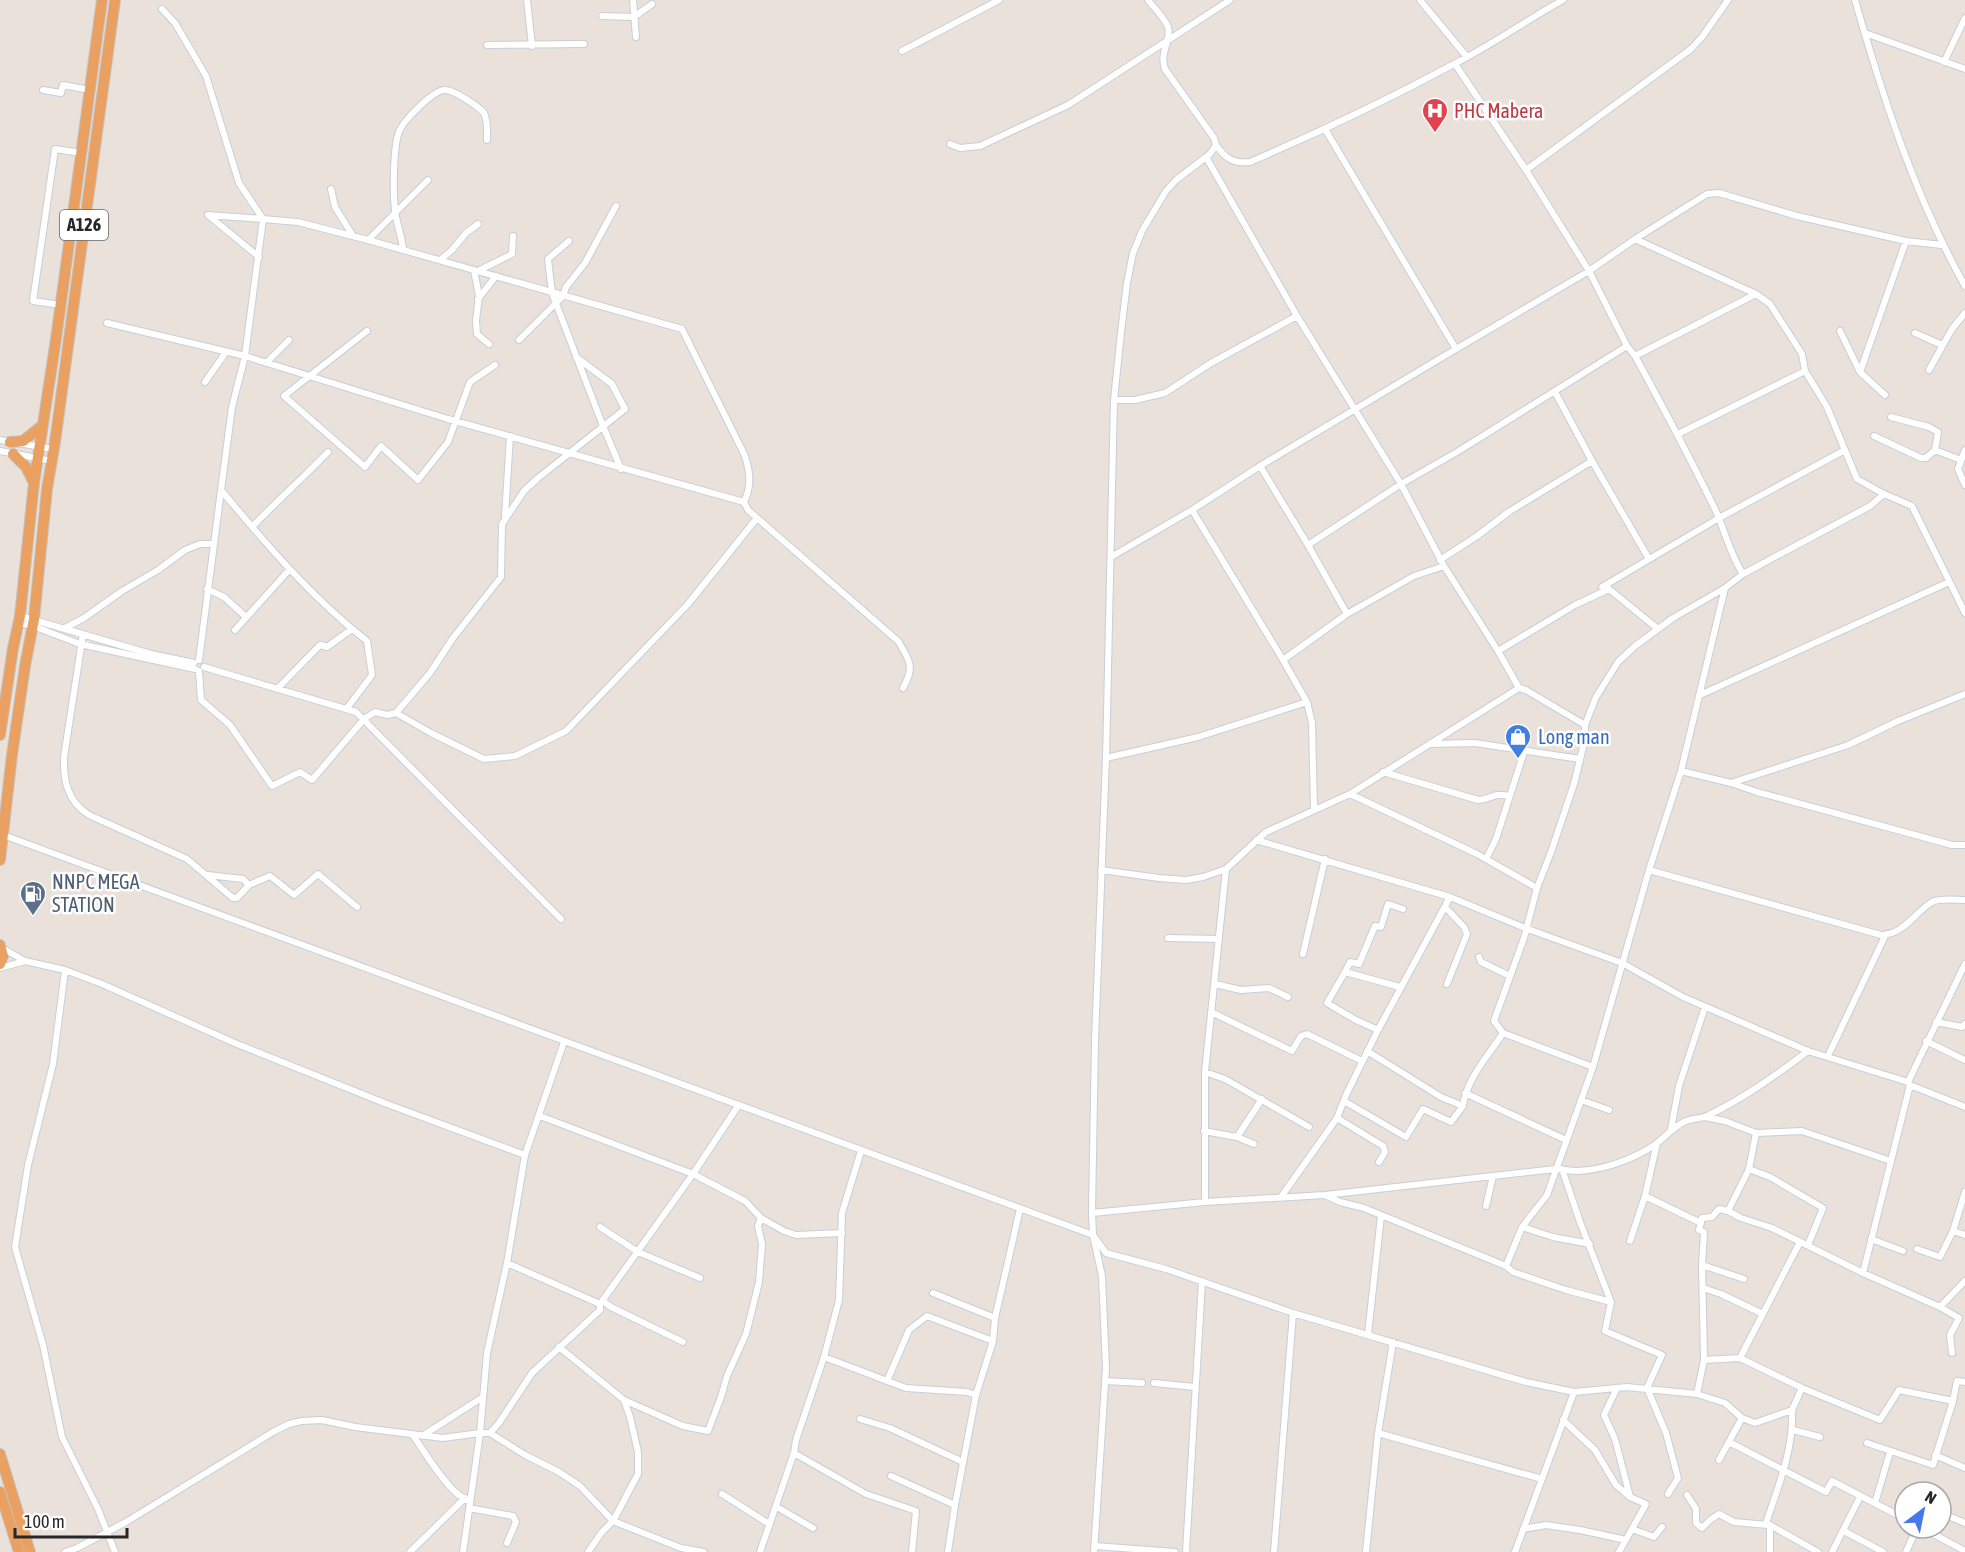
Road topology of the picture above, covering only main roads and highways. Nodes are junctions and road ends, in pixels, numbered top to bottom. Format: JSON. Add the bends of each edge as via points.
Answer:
{"nodes":[{"id":1,"x":102,"y":0,"type":"edge"},
{"id":2,"x":115,"y":0,"type":"edge"},
{"id":3,"x":43,"y":425,"type":"junction"},
{"id":4,"x":5,"y":441,"type":"edge"},
{"id":5,"x":13,"y":454,"type":"road end"},
{"id":6,"x":34,"y":483,"type":"junction"},
{"id":7,"x":0,"y":735,"type":"edge"},
{"id":8,"x":0,"y":860,"type":"edge"},
{"id":9,"x":1,"y":946,"type":"edge"},
{"id":10,"x":0,"y":966,"type":"edge"},
{"id":11,"x":0,"y":1454,"type":"edge"},
{"id":12,"x":0,"y":1492,"type":"edge"},
{"id":13,"x":19,"y":1552,"type":"edge"},
{"id":14,"x":30,"y":1552,"type":"edge"}],
"edges":[{"from":1,"to":3,"type":"highway","number":"A126"},
{"from":2,"to":8,"type":"highway","number":"A126"},
{"from":3,"to":4,"type":"highway","via":[[23,441]]},
{"from":3,"to":6,"type":"highway","number":"A126"},
{"from":5,"to":6,"type":"highway"},
{"from":6,"to":7,"type":"highway","number":"A126","via":[[20,620]]},
{"from":9,"to":10,"type":"highway"},
{"from":11,"to":14,"type":"highway"},
{"from":12,"to":13,"type":"highway"}]}
